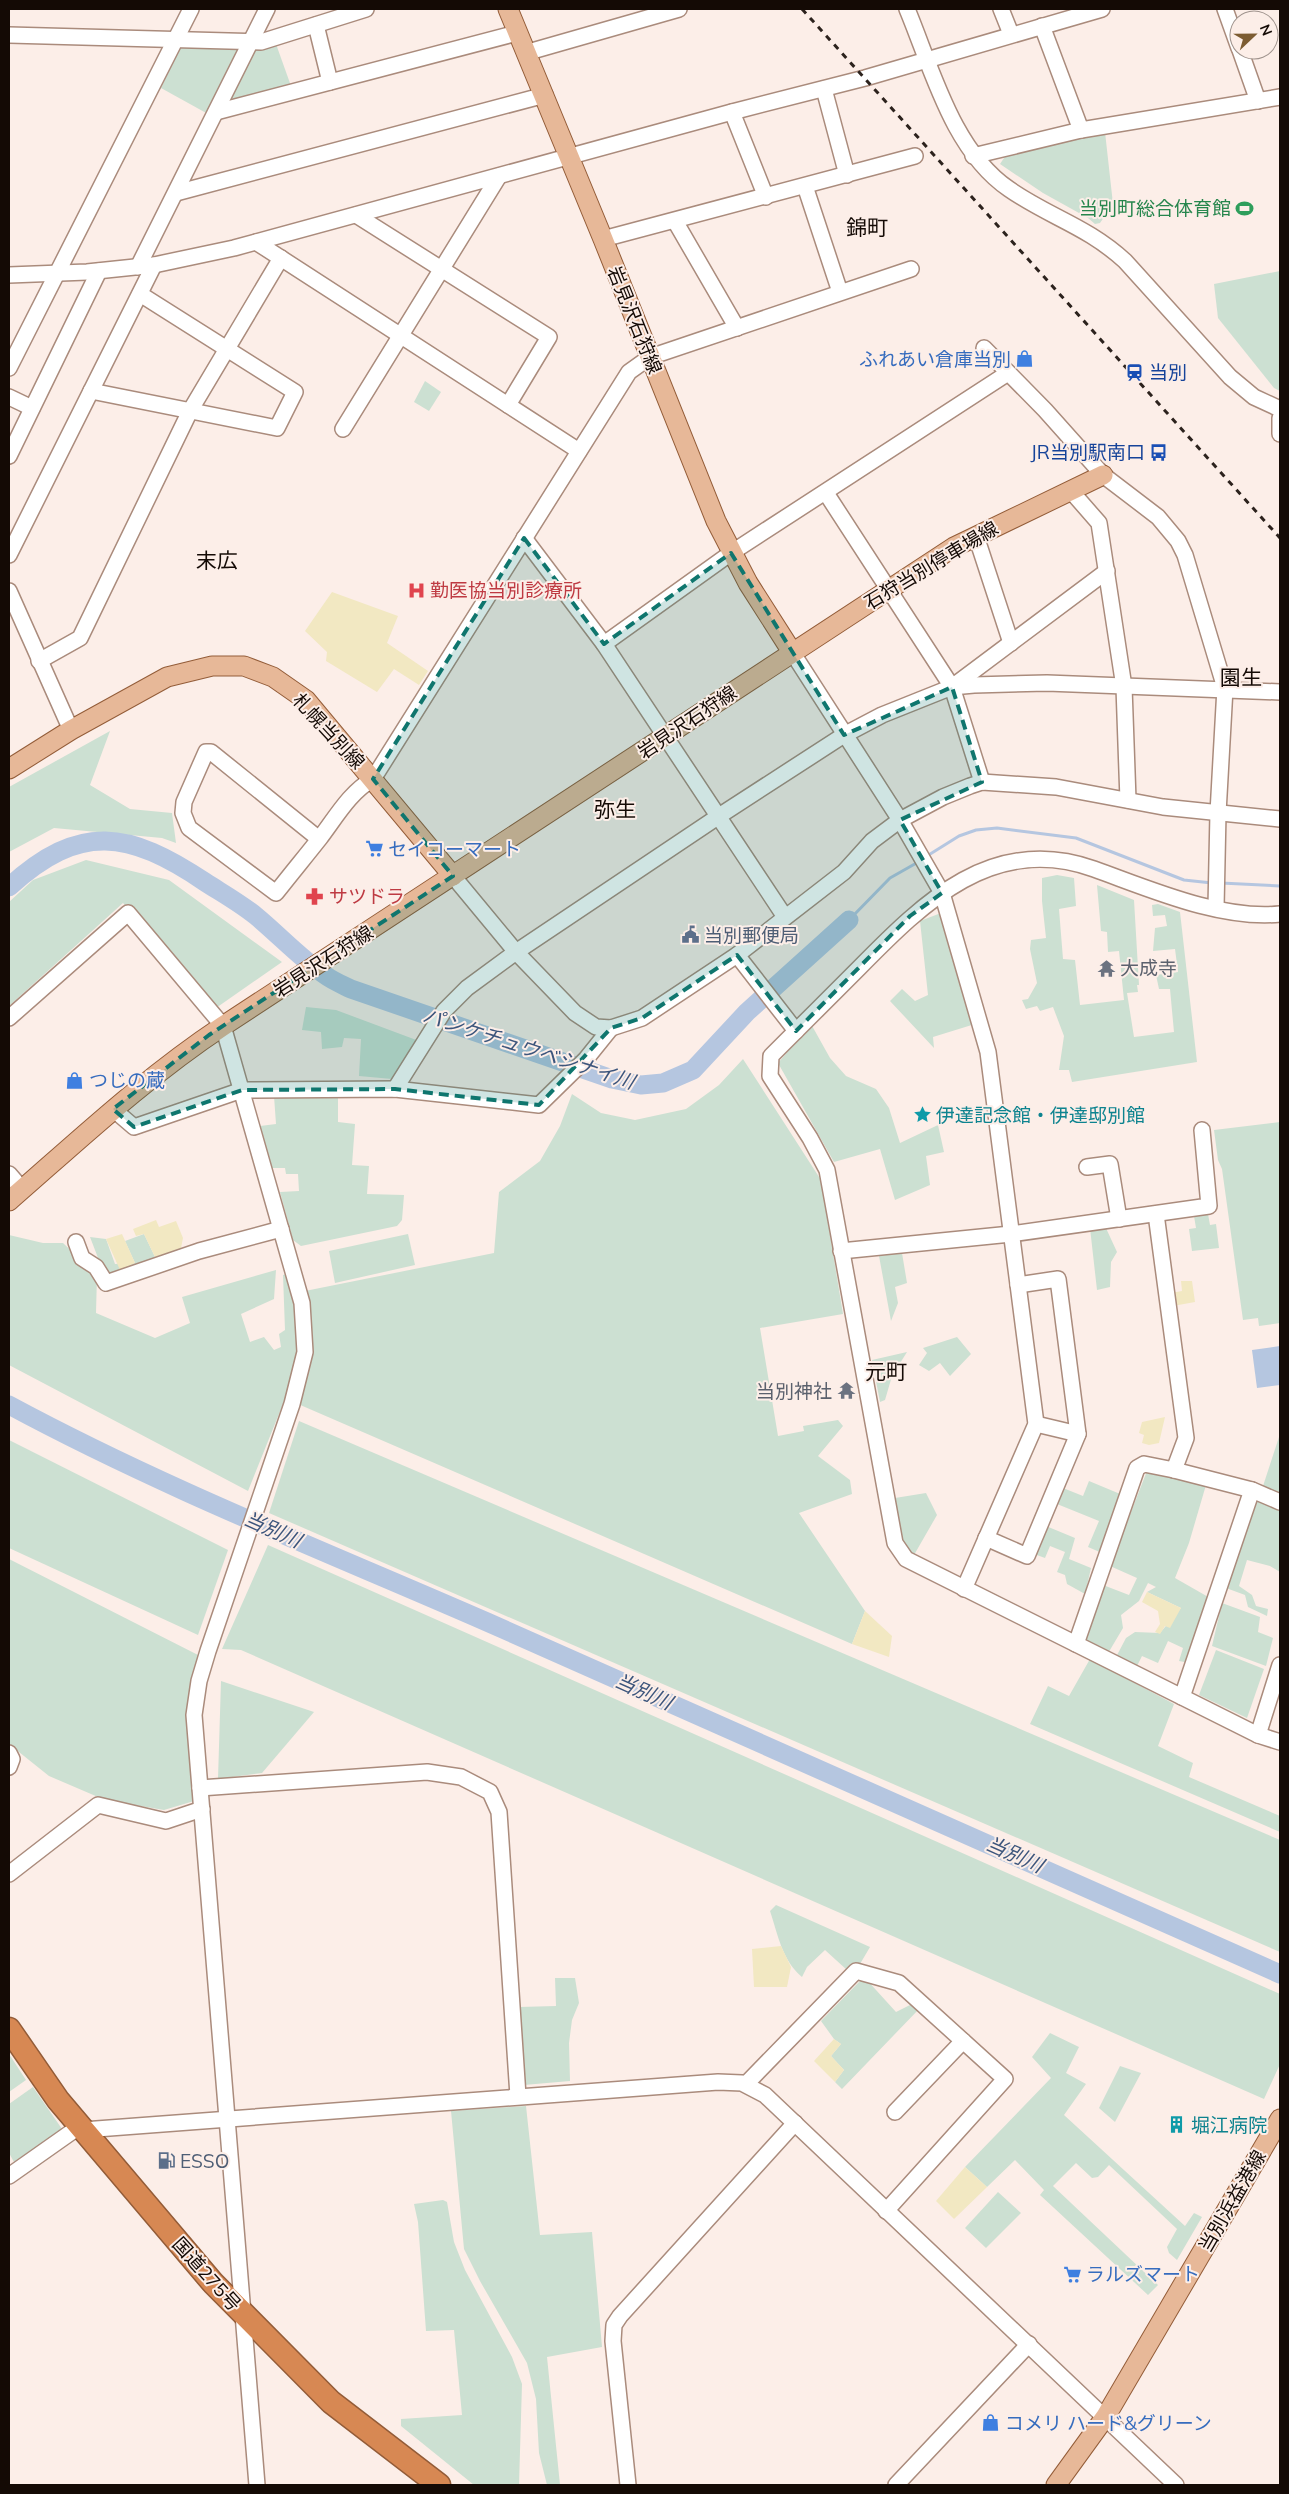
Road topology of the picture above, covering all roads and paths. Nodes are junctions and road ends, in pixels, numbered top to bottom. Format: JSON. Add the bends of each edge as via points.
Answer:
{"nodes":[{"id":1,"x":191,"y":9,"type":"edge"},
{"id":2,"x":267,"y":9,"type":"edge"},
{"id":3,"x":366,"y":9,"type":"edge"},
{"id":4,"x":508,"y":9,"type":"edge"},
{"id":5,"x":680,"y":9,"type":"edge"},
{"id":6,"x":907,"y":9,"type":"edge"},
{"id":7,"x":1001,"y":9,"type":"edge"},
{"id":8,"x":1102,"y":9,"type":"edge"},
{"id":9,"x":1224,"y":9,"type":"edge"},
{"id":10,"x":1229,"y":22,"type":"edge"},
{"id":11,"x":316,"y":25,"type":"junction"},
{"id":12,"x":1042,"y":26,"type":"junction"},
{"id":13,"x":517,"y":33,"type":"junction"},
{"id":14,"x":1011,"y":34,"type":"junction"},
{"id":15,"x":9,"y":36,"type":"edge"},
{"id":16,"x":176,"y":40,"type":"junction"},
{"id":17,"x":252,"y":42,"type":"junction"},
{"id":18,"x":525,"y":53,"type":"junction"},
{"id":19,"x":927,"y":58,"type":"junction"},
{"id":20,"x":1243,"y":60,"type":"edge"},
{"id":21,"x":330,"y":82,"type":"junction"},
{"id":22,"x":824,"y":89,"type":"junction"},
{"id":23,"x":545,"y":95,"type":"junction"},
{"id":24,"x":1280,"y":97,"type":"edge"},
{"id":25,"x":1258,"y":101,"type":"junction"},
{"id":26,"x":216,"y":112,"type":"junction"},
{"id":27,"x":732,"y":112,"type":"junction"},
{"id":28,"x":1081,"y":130,"type":"junction"},
{"id":29,"x":569,"y":156,"type":"junction"},
{"id":30,"x":915,"y":156,"type":"dead end"},
{"id":31,"x":973,"y":156,"type":"junction"},
{"id":32,"x":847,"y":175,"type":"junction"},
{"id":33,"x":499,"y":176,"type":"junction"},
{"id":34,"x":805,"y":186,"type":"junction"},
{"id":35,"x":176,"y":193,"type":"junction"},
{"id":36,"x":766,"y":196,"type":"junction"},
{"id":37,"x":356,"y":215,"type":"junction"},
{"id":38,"x":675,"y":221,"type":"junction"},
{"id":39,"x":603,"y":239,"type":"junction"},
{"id":40,"x":256,"y":242,"type":"junction"},
{"id":41,"x":281,"y":258,"type":"junction"},
{"id":42,"x":154,"y":265,"type":"junction"},
{"id":43,"x":138,"y":267,"type":"junction"},
{"id":44,"x":442,"y":268,"type":"junction"},
{"id":45,"x":911,"y":269,"type":"dead end"},
{"id":46,"x":99,"y":271,"type":"junction"},
{"id":47,"x":56,"y":274,"type":"junction"},
{"id":48,"x":9,"y":275,"type":"edge"},
{"id":49,"x":840,"y":292,"type":"junction"},
{"id":50,"x":140,"y":294,"type":"junction"},
{"id":51,"x":737,"y":328,"type":"junction"},
{"id":52,"x":401,"y":336,"type":"junction"},
{"id":53,"x":984,"y":348,"type":"dead end"},
{"id":54,"x":226,"y":349,"type":"junction"},
{"id":55,"x":650,"y":357,"type":"junction"},
{"id":56,"x":9,"y":368,"type":"edge"},
{"id":57,"x":1008,"y":373,"type":"junction"},
{"id":58,"x":91,"y":391,"type":"junction"},
{"id":59,"x":9,"y":397,"type":"edge"},
{"id":60,"x":508,"y":405,"type":"junction"},
{"id":61,"x":32,"y":408,"type":"junction"},
{"id":62,"x":1280,"y":409,"type":"edge"},
{"id":63,"x":190,"y":411,"type":"junction"},
{"id":64,"x":1280,"y":418,"type":"edge"},
{"id":65,"x":343,"y":429,"type":"dead end"},
{"id":66,"x":1280,"y":434,"type":"edge"},
{"id":67,"x":579,"y":451,"type":"junction"},
{"id":68,"x":9,"y":456,"type":"edge"},
{"id":69,"x":1103,"y":475,"type":"junction"},
{"id":70,"x":1070,"y":491,"type":"junction"},
{"id":71,"x":826,"y":493,"type":"junction"},
{"id":72,"x":976,"y":536,"type":"junction"},
{"id":73,"x":524,"y":538,"type":"junction"},
{"id":74,"x":731,"y":553,"type":"junction"},
{"id":75,"x":9,"y":555,"type":"edge"},
{"id":76,"x":1107,"y":571,"type":"junction"},
{"id":77,"x":888,"y":589,"type":"junction"},
{"id":78,"x":9,"y":591,"type":"edge"},
{"id":79,"x":1010,"y":643,"type":"junction"},
{"id":80,"x":604,"y":644,"type":"junction"},
{"id":81,"x":792,"y":652,"type":"junction"},
{"id":82,"x":40,"y":661,"type":"junction"},
{"id":83,"x":952,"y":687,"type":"junction"},
{"id":84,"x":1124,"y":687,"type":"junction"},
{"id":85,"x":1226,"y":688,"type":"junction"},
{"id":86,"x":1280,"y":692,"type":"edge"},
{"id":87,"x":70,"y":730,"type":"junction"},
{"id":88,"x":666,"y":735,"type":"junction"},
{"id":89,"x":844,"y":735,"type":"junction"},
{"id":90,"x":9,"y":769,"type":"edge"},
{"id":91,"x":374,"y":779,"type":"junction"},
{"id":92,"x":982,"y":782,"type":"junction"},
{"id":93,"x":1128,"y":800,"type":"junction"},
{"id":94,"x":1218,"y":813,"type":"junction"},
{"id":95,"x":718,"y":816,"type":"junction"},
{"id":96,"x":1280,"y":819,"type":"edge"},
{"id":97,"x":900,"y":820,"type":"junction"},
{"id":98,"x":319,"y":839,"type":"junction"},
{"id":99,"x":453,"y":876,"type":"junction"},
{"id":100,"x":942,"y":893,"type":"junction"},
{"id":101,"x":1216,"y":900,"type":"junction"},
{"id":102,"x":1280,"y":914,"type":"edge"},
{"id":103,"x":785,"y":917,"type":"junction"},
{"id":104,"x":516,"y":952,"type":"junction"},
{"id":105,"x":737,"y":954,"type":"junction"},
{"id":106,"x":9,"y":1018,"type":"edge"},
{"id":107,"x":223,"y":1026,"type":"junction"},
{"id":108,"x":611,"y":1028,"type":"junction"},
{"id":109,"x":796,"y":1031,"type":"junction"},
{"id":110,"x":395,"y":1089,"type":"junction"},
{"id":111,"x":242,"y":1090,"type":"junction"},
{"id":112,"x":112,"y":1109,"type":"junction"},
{"id":113,"x":1202,"y":1130,"type":"dead end"},
{"id":114,"x":1087,"y":1167,"type":"dead end"},
{"id":115,"x":9,"y":1174,"type":"edge"},
{"id":116,"x":15,"y":1195,"type":"edge"},
{"id":117,"x":1156,"y":1214,"type":"junction"},
{"id":118,"x":1119,"y":1219,"type":"junction"},
{"id":119,"x":281,"y":1229,"type":"junction"},
{"id":120,"x":1012,"y":1234,"type":"junction"},
{"id":121,"x":76,"y":1242,"type":"dead end"},
{"id":122,"x":841,"y":1251,"type":"junction"},
{"id":123,"x":1018,"y":1285,"type":"junction"},
{"id":124,"x":1036,"y":1424,"type":"junction"},
{"id":125,"x":1078,"y":1434,"type":"junction"},
{"id":126,"x":1174,"y":1470,"type":"junction"},
{"id":127,"x":1252,"y":1490,"type":"junction"},
{"id":128,"x":1280,"y":1502,"type":"edge"},
{"id":129,"x":986,"y":1538,"type":"junction"},
{"id":130,"x":964,"y":1589,"type":"junction"},
{"id":131,"x":1076,"y":1644,"type":"junction"},
{"id":132,"x":1280,"y":1665,"type":"edge"},
{"id":133,"x":1182,"y":1697,"type":"junction"},
{"id":134,"x":1258,"y":1734,"type":"junction"},
{"id":135,"x":1280,"y":1742,"type":"edge"},
{"id":136,"x":9,"y":1753,"type":"edge"},
{"id":137,"x":9,"y":1767,"type":"edge"},
{"id":138,"x":200,"y":1788,"type":"junction"},
{"id":139,"x":202,"y":1809,"type":"junction"},
{"id":140,"x":9,"y":1874,"type":"edge"},
{"id":141,"x":9,"y":2029,"type":"edge"},
{"id":142,"x":963,"y":2041,"type":"junction"},
{"id":143,"x":746,"y":2084,"type":"junction"},
{"id":144,"x":518,"y":2096,"type":"junction"},
{"id":145,"x":894,"y":2112,"type":"dead end"},
{"id":146,"x":228,"y":2118,"type":"junction"},
{"id":147,"x":1280,"y":2119,"type":"edge"},
{"id":148,"x":795,"y":2124,"type":"junction"},
{"id":149,"x":82,"y":2128,"type":"junction"},
{"id":150,"x":9,"y":2176,"type":"edge"},
{"id":151,"x":886,"y":2210,"type":"junction"},
{"id":152,"x":245,"y":2316,"type":"junction"},
{"id":153,"x":1030,"y":2344,"type":"junction"},
{"id":154,"x":1106,"y":2416,"type":"junction"},
{"id":155,"x":257,"y":2485,"type":"edge"},
{"id":156,"x":439,"y":2485,"type":"edge"},
{"id":157,"x":628,"y":2485,"type":"edge"},
{"id":158,"x":896,"y":2485,"type":"edge"},
{"id":159,"x":1056,"y":2485,"type":"edge"},
{"id":160,"x":1176,"y":2485,"type":"edge"}],
"edges":[{"from":1,"to":16,"type":"street"},
{"from":2,"to":17,"type":"street"},
{"from":3,"to":11,"type":"street"},
{"from":4,"to":13,"type":"main road","name":"岩見沢石狩線"},
{"from":5,"to":18,"type":"street"},
{"from":6,"to":19,"type":"street"},
{"from":7,"to":14,"type":"street"},
{"from":8,"to":12,"type":"street"},
{"from":9,"to":10,"type":"street"},
{"from":11,"to":17,"type":"street"},
{"from":11,"to":21,"type":"street"},
{"from":12,"to":14,"type":"street"},
{"from":12,"to":28,"type":"street"},
{"from":13,"to":18,"type":"main road","name":"岩見沢石狩線"},
{"from":13,"to":21,"type":"street"},
{"from":14,"to":19,"type":"street"},
{"from":15,"to":16,"type":"street"},
{"from":16,"to":17,"type":"street"},
{"from":16,"to":47,"type":"street"},
{"from":17,"to":26,"type":"street"},
{"from":18,"to":23,"type":"main road","name":"岩見沢石狩線"},
{"from":19,"to":22,"type":"street"},
{"from":19,"to":31,"type":"street","via":[[957,132]]},
{"from":20,"to":25,"type":"street"},
{"from":21,"to":26,"type":"street"},
{"from":22,"to":27,"type":"street"},
{"from":22,"to":32,"type":"street"},
{"from":23,"to":29,"type":"main road","name":"岩見沢石狩線"},
{"from":23,"to":35,"type":"street"},
{"from":24,"to":25,"type":"street"},
{"from":25,"to":28,"type":"street"},
{"from":26,"to":35,"type":"street"},
{"from":27,"to":29,"type":"street"},
{"from":27,"to":36,"type":"street"},
{"from":28,"to":31,"type":"street"},
{"from":29,"to":33,"type":"street"},
{"from":29,"to":39,"type":"main road","name":"岩見沢石狩線"},
{"from":30,"to":32,"type":"street"},
{"from":31,"to":62,"type":"street","via":[[1008,189],[1108,245],[1236,382],[1254,397]]},
{"from":32,"to":34,"type":"street"},
{"from":33,"to":37,"type":"street"},
{"from":33,"to":44,"type":"street"},
{"from":34,"to":36,"type":"street"},
{"from":34,"to":49,"type":"street"},
{"from":35,"to":43,"type":"street"},
{"from":36,"to":38,"type":"street"},
{"from":37,"to":40,"type":"street"},
{"from":37,"to":44,"type":"street"},
{"from":38,"to":39,"type":"street"},
{"from":38,"to":51,"type":"street"},
{"from":39,"to":55,"type":"main road","name":"岩見沢石狩線"},
{"from":40,"to":41,"type":"street"},
{"from":40,"to":42,"type":"street"},
{"from":41,"to":52,"type":"street"},
{"from":41,"to":54,"type":"street"},
{"from":42,"to":43,"type":"street"},
{"from":42,"to":50,"type":"street"},
{"from":43,"to":46,"type":"street"},
{"from":44,"to":52,"type":"street"},
{"from":44,"to":60,"type":"street","via":[[549,336]]},
{"from":45,"to":49,"type":"street"},
{"from":46,"to":47,"type":"street"},
{"from":46,"to":61,"type":"street"},
{"from":47,"to":48,"type":"street"},
{"from":47,"to":56,"type":"street"},
{"from":49,"to":51,"type":"street"},
{"from":50,"to":54,"type":"street"},
{"from":50,"to":58,"type":"street"},
{"from":51,"to":55,"type":"street"},
{"from":52,"to":60,"type":"street"},
{"from":52,"to":65,"type":"street"},
{"from":53,"to":57,"type":"street"},
{"from":54,"to":63,"type":"street"},
{"from":54,"to":63,"type":"street","via":[[295,392],[277,428]]},
{"from":55,"to":67,"type":"street","via":[[629,372]]},
{"from":55,"to":74,"type":"main road","name":"岩見沢石狩線"},
{"from":57,"to":69,"type":"street"},
{"from":57,"to":71,"type":"street"},
{"from":58,"to":63,"type":"street"},
{"from":58,"to":75,"type":"street"},
{"from":59,"to":61,"type":"street"},
{"from":60,"to":67,"type":"street"},
{"from":61,"to":68,"type":"street"},
{"from":63,"to":82,"type":"street","via":[[80,638]]},
{"from":64,"to":66,"type":"street"},
{"from":67,"to":73,"type":"street"},
{"from":69,"to":70,"type":"main road","name":"石狩当別停車場線"},
{"from":69,"to":85,"type":"street","via":[[1158,517],[1178,541]]},
{"from":70,"to":72,"type":"main road","name":"石狩当別停車場線"},
{"from":70,"to":76,"type":"street","via":[[1099,523]]},
{"from":71,"to":74,"type":"street"},
{"from":71,"to":77,"type":"street"},
{"from":72,"to":77,"type":"main road","name":"石狩当別停車場線"},
{"from":72,"to":79,"type":"street"},
{"from":73,"to":80,"type":"street"},
{"from":73,"to":91,"type":"street"},
{"from":74,"to":80,"type":"street"},
{"from":74,"to":81,"type":"main road","name":"岩見沢石狩線"},
{"from":76,"to":79,"type":"street"},
{"from":76,"to":84,"type":"street"},
{"from":77,"to":81,"type":"main road","name":"石狩当別停車場線"},
{"from":77,"to":83,"type":"street"},
{"from":78,"to":82,"type":"street"},
{"from":79,"to":83,"type":"street"},
{"from":80,"to":88,"type":"street"},
{"from":81,"to":88,"type":"main road","name":"岩見沢石狩線"},
{"from":81,"to":89,"type":"street"},
{"from":82,"to":87,"type":"street"},
{"from":83,"to":84,"type":"street","via":[[1016,682]]},
{"from":83,"to":89,"type":"street","via":[[882,715]]},
{"from":83,"to":92,"type":"street"},
{"from":84,"to":85,"type":"street"},
{"from":84,"to":93,"type":"street"},
{"from":85,"to":86,"type":"street"},
{"from":85,"to":94,"type":"street"},
{"from":87,"to":90,"type":"main road","name":"札幌当別線"},
{"from":87,"to":91,"type":"main road","name":"札幌当別線","via":[[167,677],[212,666],[244,666],[272,677],[306,700]]},
{"from":88,"to":95,"type":"street"},
{"from":88,"to":99,"type":"main road","name":"岩見沢石狩線"},
{"from":89,"to":95,"type":"street"},
{"from":89,"to":97,"type":"street"},
{"from":91,"to":98,"type":"street","via":[[360,786]]},
{"from":91,"to":99,"type":"main road","name":"札幌当別線"},
{"from":92,"to":93,"type":"street","via":[[1056,787]]},
{"from":92,"to":97,"type":"street","via":[[943,796]]},
{"from":93,"to":94,"type":"street"},
{"from":94,"to":96,"type":"street"},
{"from":94,"to":101,"type":"street"},
{"from":95,"to":103,"type":"street"},
{"from":95,"to":104,"type":"street"},
{"from":97,"to":100,"type":"street"},
{"from":97,"to":103,"type":"street","via":[[872,841],[844,872]]},
{"from":98,"to":98,"type":"street","via":[[276,893],[189,828],[183,813],[184,802],[206,752],[211,752]]},
{"from":99,"to":104,"type":"street"},
{"from":99,"to":107,"type":"main road","name":"岩見沢石狩線"},
{"from":100,"to":101,"type":"street","via":[[960,881],[1001,864],[1049,859],[1079,864],[1159,893]]},
{"from":100,"to":109,"type":"street","via":[[910,916]]},
{"from":100,"to":120,"type":"street","via":[[988,1052]]},
{"from":101,"to":102,"type":"street","via":[[1261,914]]},
{"from":103,"to":105,"type":"street"},
{"from":104,"to":108,"type":"street","via":[[585,1021],[596,1027]]},
{"from":104,"to":110,"type":"street","via":[[467,988],[444,1011]]},
{"from":105,"to":108,"type":"street","via":[[642,1018]]},
{"from":105,"to":109,"type":"street"},
{"from":106,"to":107,"type":"street","via":[[128,913]]},
{"from":107,"to":111,"type":"street"},
{"from":107,"to":112,"type":"main road","name":"岩見沢石狩線","via":[[162,1068]]},
{"from":108,"to":110,"type":"street","via":[[586,1059],[540,1104]]},
{"from":109,"to":122,"type":"street","via":[[771,1056],[770,1076],[810,1138],[826,1170]]},
{"from":110,"to":111,"type":"street"},
{"from":111,"to":112,"type":"street","via":[[134,1127]]},
{"from":111,"to":119,"type":"street"},
{"from":112,"to":116,"type":"main road","name":"岩見沢石狩線"},
{"from":113,"to":117,"type":"street","via":[[1210,1206]]},
{"from":114,"to":118,"type":"street","via":[[1110,1164]]},
{"from":115,"to":116,"type":"street"},
{"from":117,"to":118,"type":"street"},
{"from":117,"to":126,"type":"street","via":[[1186,1438]]},
{"from":118,"to":120,"type":"street"},
{"from":119,"to":121,"type":"street","via":[[199,1251],[106,1283],[96,1267],[82,1258]]},
{"from":119,"to":138,"type":"street","via":[[302,1308],[305,1352],[292,1404],[199,1681],[194,1715]]},
{"from":120,"to":122,"type":"street"},
{"from":120,"to":123,"type":"street"},
{"from":122,"to":130,"type":"street","via":[[895,1543],[906,1559]]},
{"from":123,"to":124,"type":"street"},
{"from":123,"to":125,"type":"street","via":[[1058,1279]]},
{"from":124,"to":125,"type":"street"},
{"from":124,"to":129,"type":"street"},
{"from":125,"to":129,"type":"street","via":[[1026,1556]]},
{"from":126,"to":127,"type":"street"},
{"from":126,"to":131,"type":"street","via":[[1144,1464],[1137,1468]]},
{"from":127,"to":128,"type":"street"},
{"from":127,"to":133,"type":"street"},
{"from":129,"to":130,"type":"street"},
{"from":130,"to":131,"type":"street"},
{"from":131,"to":133,"type":"street"},
{"from":132,"to":134,"type":"street"},
{"from":133,"to":134,"type":"street"},
{"from":134,"to":135,"type":"street"},
{"from":136,"to":137,"type":"street","via":[[12,1759]]},
{"from":138,"to":139,"type":"street"},
{"from":138,"to":144,"type":"street","via":[[427,1772],[461,1777],[490,1792],[499,1812]]},
{"from":139,"to":140,"type":"street","via":[[166,1822],[98,1805]]},
{"from":139,"to":146,"type":"street"},
{"from":141,"to":149,"type":"highway","name":"国道275号","via":[[58,2100]]},
{"from":142,"to":143,"type":"street","via":[[899,1983],[856,1971]]},
{"from":142,"to":145,"type":"street"},
{"from":142,"to":151,"type":"street","via":[[1005,2079]]},
{"from":143,"to":144,"type":"street","via":[[718,2082]]},
{"from":143,"to":148,"type":"street","via":[[764,2095]]},
{"from":144,"to":146,"type":"street"},
{"from":146,"to":149,"type":"street"},
{"from":146,"to":152,"type":"street"},
{"from":147,"to":154,"type":"main road","name":"当別浜益港線"},
{"from":148,"to":151,"type":"street"},
{"from":148,"to":157,"type":"street","via":[[614,2325]]},
{"from":149,"to":150,"type":"street"},
{"from":149,"to":152,"type":"highway","name":"国道275号","via":[[213,2283]]},
{"from":151,"to":153,"type":"street"},
{"from":152,"to":155,"type":"street"},
{"from":152,"to":156,"type":"highway","name":"国道275号","via":[[331,2402]]},
{"from":153,"to":154,"type":"street"},
{"from":153,"to":158,"type":"street"},
{"from":154,"to":159,"type":"main road","name":"当別浜益港線"},
{"from":154,"to":160,"type":"street"}]}
